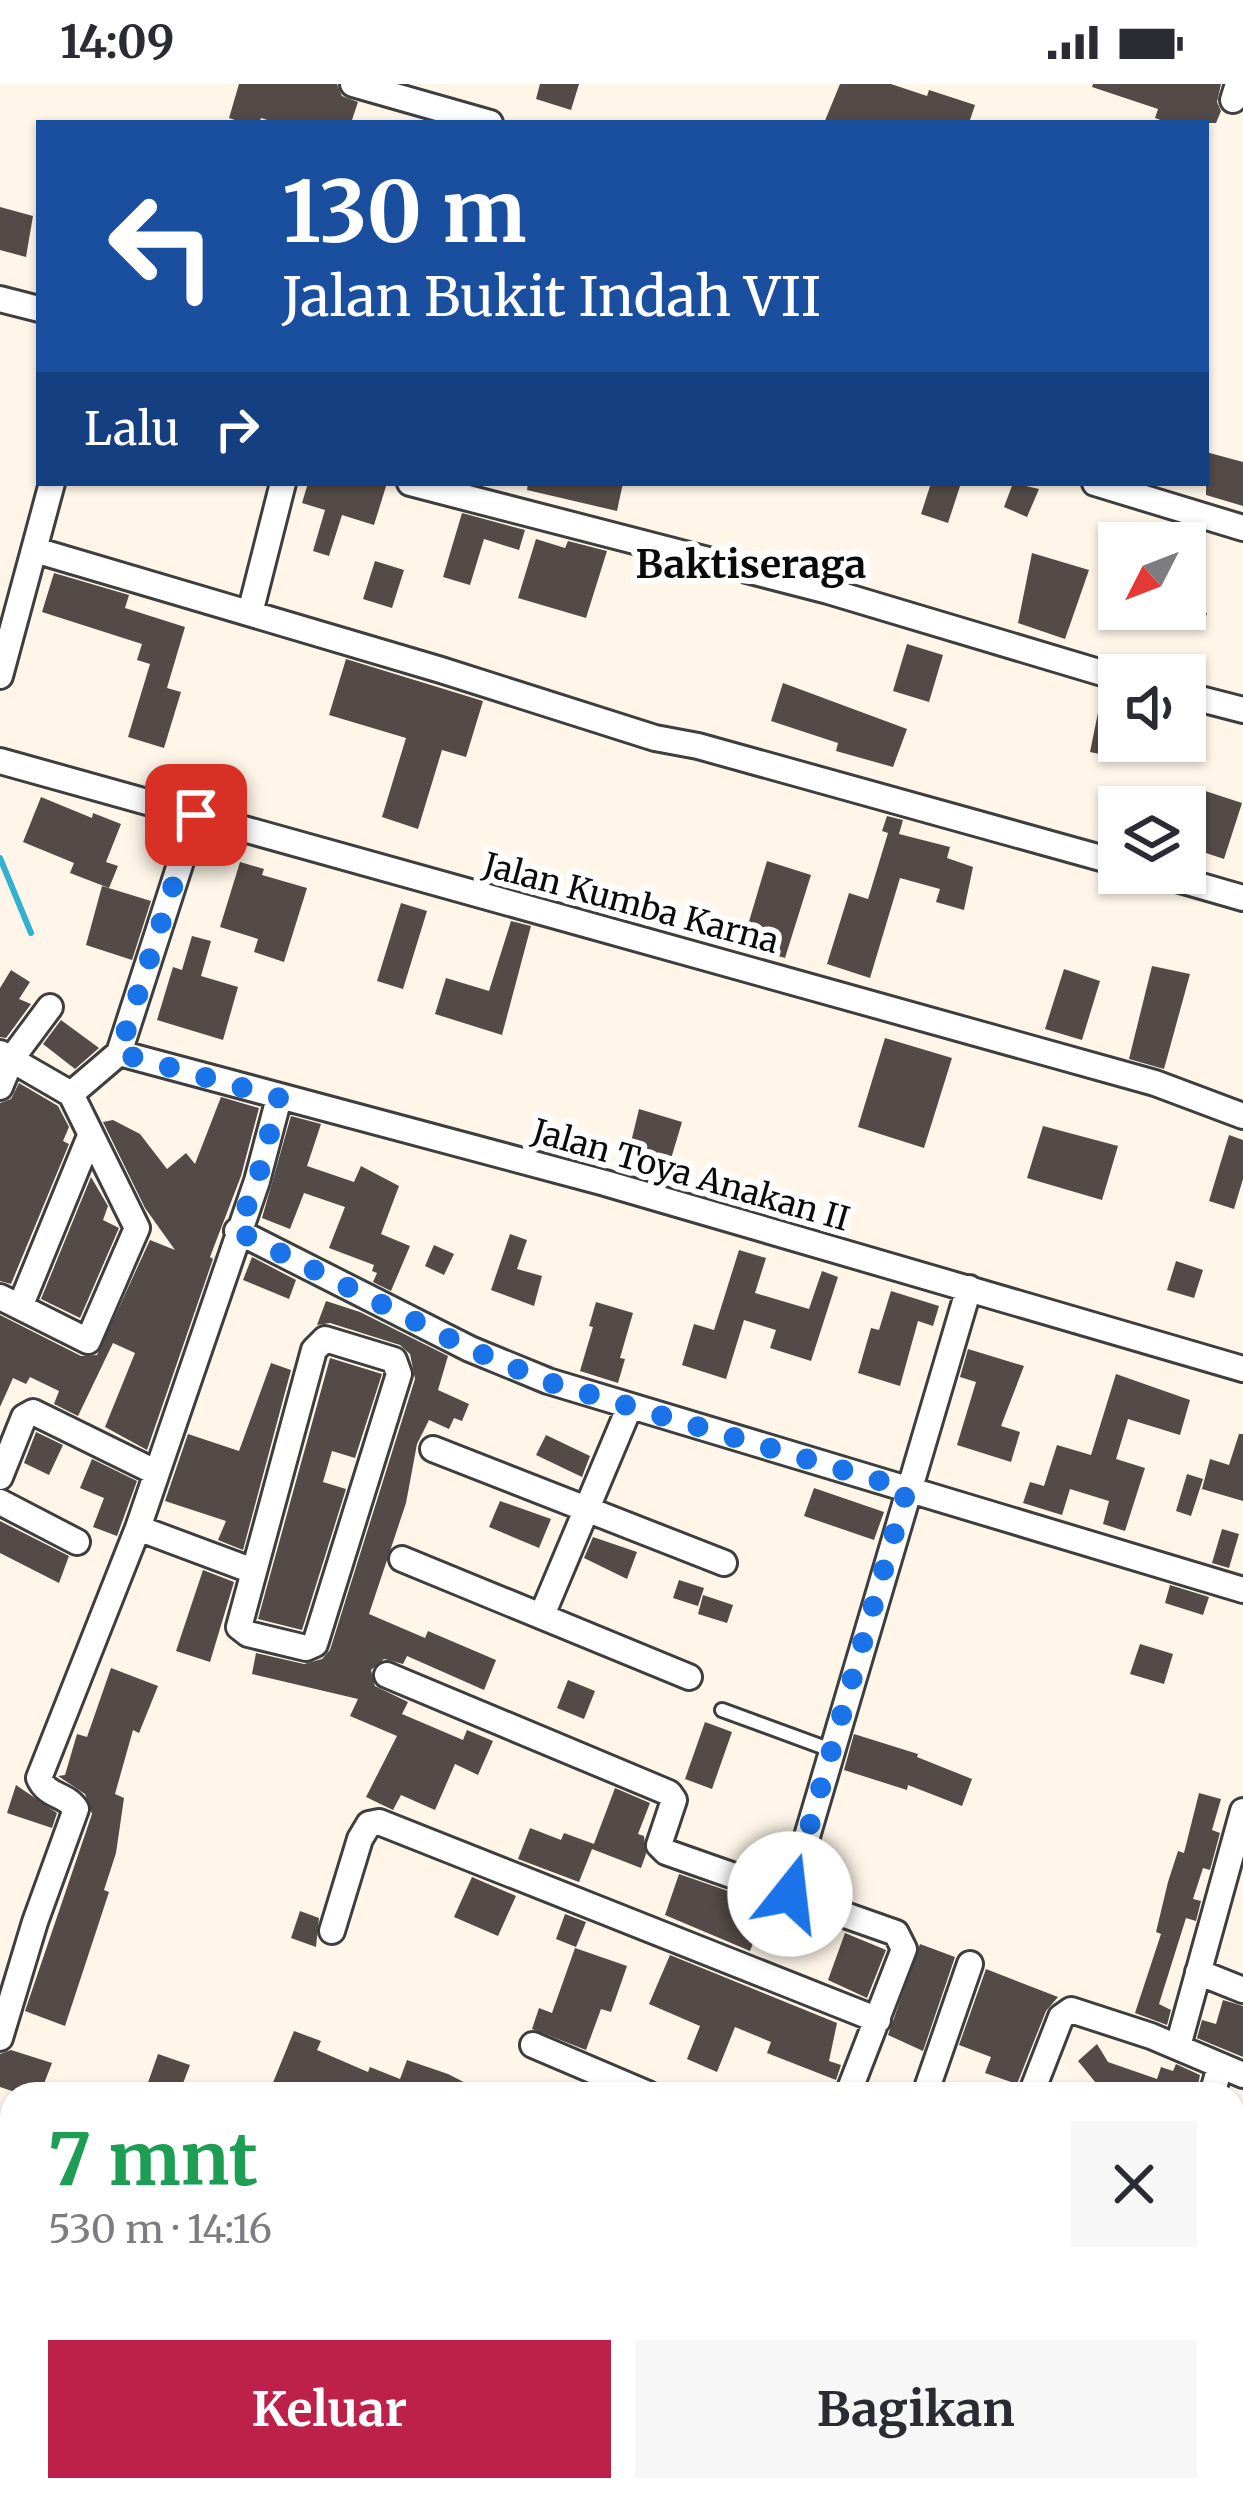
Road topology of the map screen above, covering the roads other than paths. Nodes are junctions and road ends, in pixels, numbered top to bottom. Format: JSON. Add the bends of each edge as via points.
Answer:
{"nodes":[{"id":1,"x":353,"y":84,"type":"edge"},
{"id":2,"x":394,"y":97,"type":"junction"},
{"id":3,"x":388,"y":120,"type":"edge"},
{"id":4,"x":479,"y":120,"type":"edge"},
{"id":5,"x":0,"y":299,"type":"edge"},
{"id":6,"x":36,"y":308,"type":"edge"},
{"id":7,"x":51,"y":486,"type":"edge"},
{"id":8,"x":283,"y":486,"type":"edge"},
{"id":9,"x":422,"y":486,"type":"edge"},
{"id":10,"x":1105,"y":486,"type":"edge"},
{"id":11,"x":1243,"y":528,"type":"edge"},
{"id":12,"x":35,"y":550,"type":"junction"},
{"id":13,"x":250,"y":614,"type":"junction"},
{"id":14,"x":1098,"y":672,"type":"edge"},
{"id":15,"x":0,"y":676,"type":"edge"},
{"id":16,"x":1206,"y":700,"type":"edge"},
{"id":17,"x":1243,"y":710,"type":"edge"},
{"id":18,"x":0,"y":761,"type":"edge"},
{"id":19,"x":196,"y":815,"type":"junction"},
{"id":20,"x":1098,"y":856,"type":"edge"},
{"id":21,"x":1206,"y":887,"type":"edge"},
{"id":22,"x":1243,"y":898,"type":"edge"},
{"id":23,"x":50,"y":1007,"type":"dead end"},
{"id":24,"x":119,"y":1053,"type":"junction"},
{"id":25,"x":6,"y":1056,"type":"edge"},
{"id":26,"x":0,"y":1087,"type":"edge"},
{"id":27,"x":71,"y":1094,"type":"junction"},
{"id":28,"x":279,"y":1098,"type":"junction"},
{"id":29,"x":1243,"y":1116,"type":"edge"},
{"id":30,"x":90,"y":1136,"type":"junction"},
{"id":31,"x":237,"y":1231,"type":"junction"},
{"id":32,"x":969,"y":1288,"type":"junction"},
{"id":33,"x":10,"y":1302,"type":"edge"},
{"id":34,"x":1243,"y":1369,"type":"edge"},
{"id":35,"x":630,"y":1406,"type":"junction"},
{"id":36,"x":433,"y":1449,"type":"dead end"},
{"id":37,"x":155,"y":1472,"type":"junction"},
{"id":38,"x":0,"y":1477,"type":"edge"},
{"id":39,"x":907,"y":1489,"type":"junction"},
{"id":40,"x":0,"y":1502,"type":"edge"},
{"id":41,"x":587,"y":1509,"type":"junction"},
{"id":42,"x":138,"y":1528,"type":"junction"},
{"id":43,"x":77,"y":1541,"type":"dead end"},
{"id":44,"x":402,"y":1559,"type":"dead end"},
{"id":45,"x":724,"y":1562,"type":"dead end"},
{"id":46,"x":253,"y":1571,"type":"junction"},
{"id":47,"x":1243,"y":1590,"type":"edge"},
{"id":48,"x":542,"y":1615,"type":"junction"},
{"id":49,"x":387,"y":1675,"type":"dead end"},
{"id":50,"x":689,"y":1677,"type":"dead end"},
{"id":51,"x":722,"y":1710,"type":"dead end"},
{"id":52,"x":832,"y":1750,"type":"junction"},
{"id":53,"x":1243,"y":1811,"type":"edge"},
{"id":54,"x":1232,"y":1892,"type":"edge"},
{"id":55,"x":790,"y":1894,"type":"junction"},
{"id":56,"x":332,"y":1931,"type":"dead end"},
{"id":57,"x":970,"y":1964,"type":"dead end"},
{"id":58,"x":1198,"y":1972,"type":"junction"},
{"id":59,"x":1243,"y":1990,"type":"edge"},
{"id":60,"x":878,"y":2020,"type":"junction"},
{"id":61,"x":0,"y":2038,"type":"edge"},
{"id":62,"x":533,"y":2045,"type":"dead end"},
{"id":63,"x":1178,"y":2046,"type":"junction"},
{"id":64,"x":1232,"y":2071,"type":"edge"},
{"id":65,"x":620,"y":2082,"type":"edge"},
{"id":66,"x":853,"y":2082,"type":"edge"},
{"id":67,"x":929,"y":2082,"type":"edge"},
{"id":68,"x":1036,"y":2082,"type":"edge"}],
"edges":[{"from":1,"to":2,"type":"street"},
{"from":2,"to":3,"type":"street"},
{"from":2,"to":4,"type":"street"},
{"from":5,"to":6,"type":"street"},
{"from":7,"to":12,"type":"street"},
{"from":8,"to":13,"type":"street"},
{"from":9,"to":14,"type":"street","via":[[744,568]]},
{"from":10,"to":11,"type":"street"},
{"from":12,"to":13,"type":"street"},
{"from":12,"to":15,"type":"street"},
{"from":13,"to":20,"type":"street","via":[[655,738]]},
{"from":16,"to":17,"type":"street"},
{"from":18,"to":19,"type":"street","name":"Jalan Kumba Karna"},
{"from":19,"to":24,"type":"street"},
{"from":19,"to":29,"type":"street","name":"Jalan Kumba Karna","via":[[1155,1083]]},
{"from":21,"to":22,"type":"street"},
{"from":23,"to":25,"type":"street"},
{"from":24,"to":27,"type":"street"},
{"from":24,"to":28,"type":"street","name":"Jalan Toya Anakan II"},
{"from":25,"to":26,"type":"street"},
{"from":25,"to":27,"type":"street"},
{"from":27,"to":30,"type":"street"},
{"from":28,"to":31,"type":"street"},
{"from":28,"to":32,"type":"street","name":"Jalan Toya Anakan II"},
{"from":30,"to":33,"type":"street"},
{"from":30,"to":33,"type":"street","via":[[136,1234],[88,1341]]},
{"from":31,"to":35,"type":"street","via":[[470,1349]]},
{"from":31,"to":37,"type":"street"},
{"from":32,"to":34,"type":"street","name":"Jalan Toya Anakan II"},
{"from":32,"to":39,"type":"street"},
{"from":35,"to":39,"type":"street"},
{"from":35,"to":41,"type":"street"},
{"from":36,"to":41,"type":"street"},
{"from":37,"to":38,"type":"street","via":[[33,1412]]},
{"from":37,"to":42,"type":"street"},
{"from":39,"to":47,"type":"street"},
{"from":39,"to":52,"type":"street"},
{"from":40,"to":43,"type":"street"},
{"from":41,"to":45,"type":"street"},
{"from":41,"to":48,"type":"street"},
{"from":42,"to":46,"type":"street"},
{"from":42,"to":61,"type":"street","via":[[39,1778],[76,1810]]},
{"from":44,"to":48,"type":"street"},
{"from":46,"to":46,"type":"street","via":[[314,1350],[325,1340],[394,1360],[399,1374],[311,1648],[242,1631]]},
{"from":48,"to":50,"type":"street"},
{"from":49,"to":55,"type":"street","via":[[662,1789],[674,1800],[662,1849]]},
{"from":51,"to":52,"type":"lane"},
{"from":52,"to":55,"type":"street"},
{"from":53,"to":54,"type":"street"},
{"from":54,"to":58,"type":"street"},
{"from":55,"to":60,"type":"street","via":[[902,1940]]},
{"from":56,"to":60,"type":"street","via":[[360,1839],[369,1824],[390,1825]]},
{"from":57,"to":67,"type":"street"},
{"from":58,"to":59,"type":"street"},
{"from":58,"to":63,"type":"street"},
{"from":60,"to":66,"type":"street"},
{"from":62,"to":65,"type":"street"},
{"from":63,"to":64,"type":"street"},
{"from":63,"to":68,"type":"street","via":[[1067,2011]]}]}
